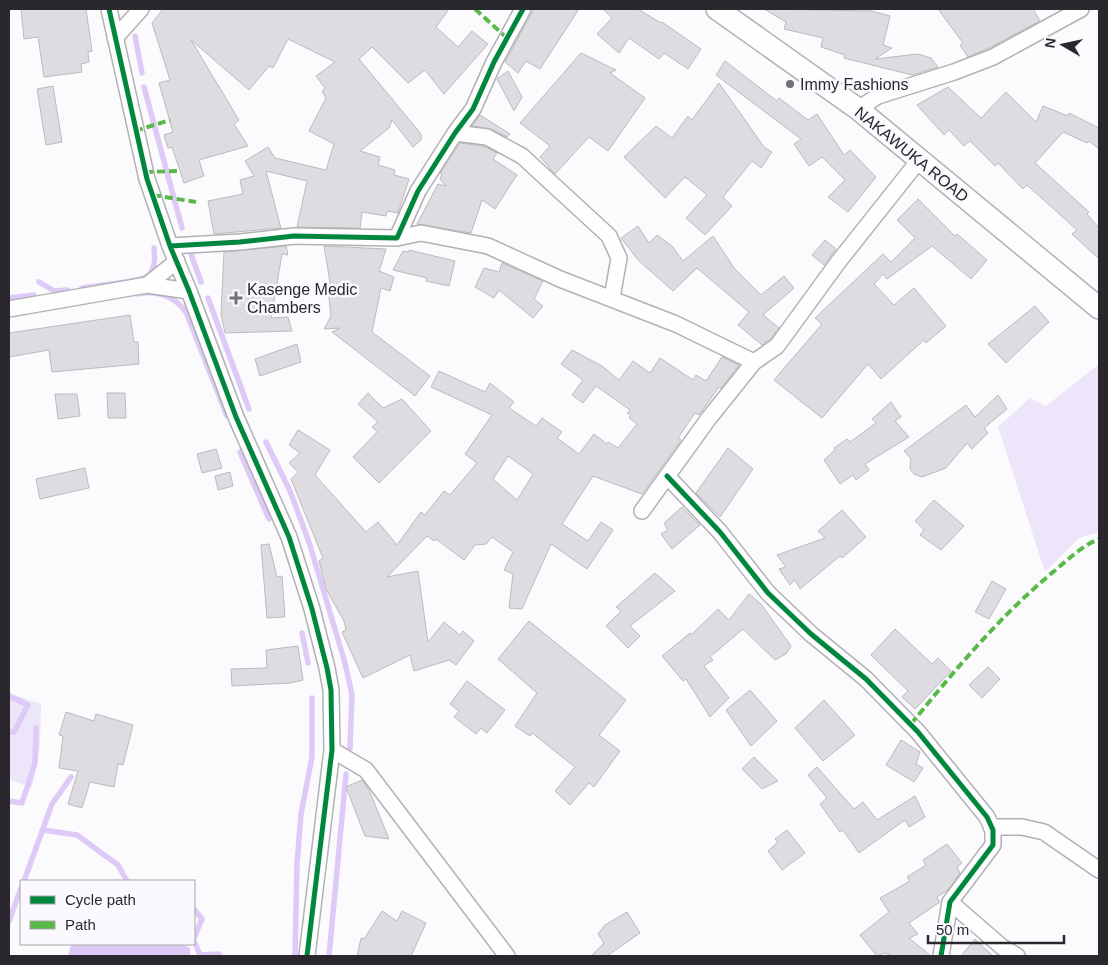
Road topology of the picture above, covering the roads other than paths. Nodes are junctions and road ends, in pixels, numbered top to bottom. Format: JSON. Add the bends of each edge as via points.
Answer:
{"nodes":[{"id":1,"x":109,"y":9,"type":"edge"},
{"id":2,"x":141,"y":9,"type":"edge"},
{"id":3,"x":523,"y":9,"type":"edge"},
{"id":4,"x":717,"y":9,"type":"edge"},
{"id":5,"x":1081,"y":9,"type":"edge"},
{"id":6,"x":115,"y":38,"type":"junction"},
{"id":7,"x":858,"y":109,"type":"junction"},
{"id":8,"x":455,"y":132,"type":"junction"},
{"id":9,"x":920,"y":159,"type":"junction"},
{"id":10,"x":397,"y":238,"type":"junction"},
{"id":11,"x":170,"y":246,"type":"junction"},
{"id":12,"x":177,"y":261,"type":"junction"},
{"id":13,"x":147,"y":285,"type":"junction"},
{"id":14,"x":189,"y":291,"type":"junction"},
{"id":15,"x":612,"y":298,"type":"junction"},
{"id":16,"x":1099,"y":308,"type":"edge"},
{"id":17,"x":9,"y":309,"type":"edge"},
{"id":18,"x":754,"y":362,"type":"junction"},
{"id":19,"x":667,"y":476,"type":"junction"},
{"id":20,"x":642,"y":511,"type":"dead end"},
{"id":21,"x":332,"y":750,"type":"junction"},
{"id":22,"x":991,"y":827,"type":"junction"},
{"id":23,"x":1099,"y":870,"type":"edge"},
{"id":24,"x":950,"y":902,"type":"junction"},
{"id":25,"x":307,"y":956,"type":"edge"},
{"id":26,"x":507,"y":956,"type":"edge"},
{"id":27,"x":941,"y":956,"type":"edge"},
{"id":28,"x":1017,"y":956,"type":"edge"}],
"edges":[{"from":1,"to":6,"type":"street"},
{"from":2,"to":6,"type":"street"},
{"from":3,"to":8,"type":"street","via":[[473,109]]},
{"from":4,"to":7,"type":"main road","name":"NAKAWUKA ROAD"},
{"from":5,"to":7,"type":"street","via":[[993,57],[878,96]]},
{"from":6,"to":11,"type":"street","via":[[146,179]]},
{"from":7,"to":9,"type":"main road","name":"NAKAWUKA ROAD"},
{"from":8,"to":10,"type":"street","via":[[418,191]]},
{"from":8,"to":15,"type":"street","via":[[487,137],[522,156],[609,236],[619,258]]},
{"from":9,"to":16,"type":"main road","name":"NAKAWUKA ROAD"},
{"from":9,"to":18,"type":"street","via":[[776,346]]},
{"from":10,"to":11,"type":"street","via":[[294,236]]},
{"from":10,"to":15,"type":"street","via":[[420,233],[488,246],[560,279]]},
{"from":11,"to":12,"type":"street"},
{"from":12,"to":13,"type":"street"},
{"from":12,"to":14,"type":"street"},
{"from":13,"to":14,"type":"street"},
{"from":13,"to":17,"type":"street"},
{"from":14,"to":21,"type":"street","via":[[236,417],[289,537],[312,609],[331,690]]},
{"from":15,"to":18,"type":"street","via":[[676,324]]},
{"from":18,"to":19,"type":"street"},
{"from":19,"to":20,"type":"street"},
{"from":19,"to":22,"type":"street","via":[[720,532],[768,593],[866,679],[918,732],[987,817]]},
{"from":21,"to":25,"type":"street"},
{"from":21,"to":26,"type":"street","via":[[366,770]]},
{"from":22,"to":23,"type":"street","via":[[1022,827],[1044,832]]},
{"from":22,"to":24,"type":"street","via":[[993,838],[988,854]]},
{"from":24,"to":27,"type":"street"},
{"from":24,"to":28,"type":"street"}]}
